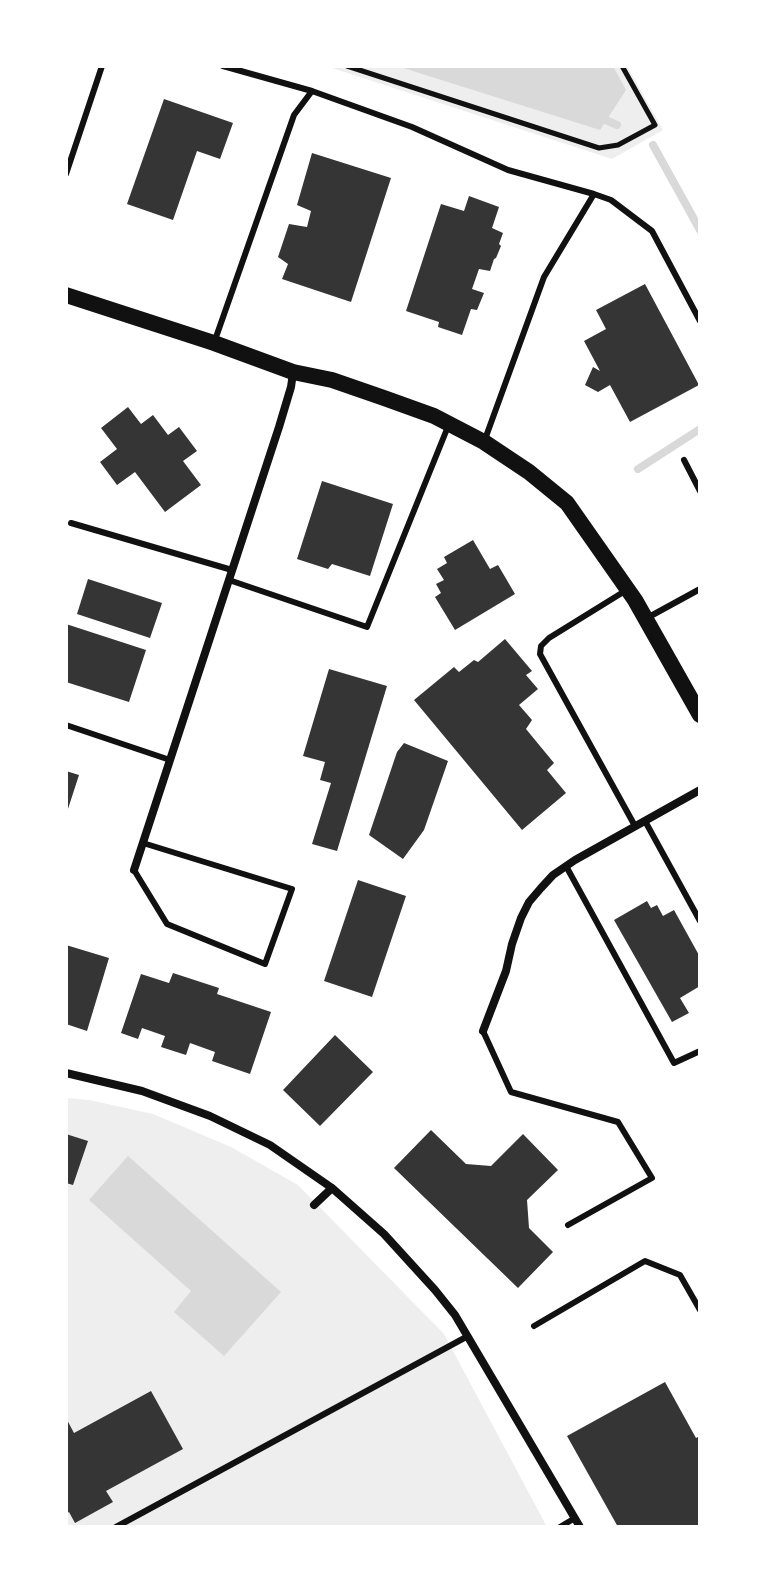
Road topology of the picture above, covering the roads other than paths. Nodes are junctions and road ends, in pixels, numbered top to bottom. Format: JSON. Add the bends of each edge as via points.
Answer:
{"nodes":[{"id":1,"x":102,"y":66,"type":"edge"},
{"id":2,"x":223,"y":66,"type":"edge"},
{"id":3,"x":312,"y":91,"type":"junction"},
{"id":4,"x":66,"y":174,"type":"edge"},
{"id":5,"x":594,"y":194,"type":"junction"},
{"id":6,"x":66,"y":295,"type":"edge"},
{"id":7,"x":700,"y":321,"type":"edge"},
{"id":8,"x":214,"y":343,"type":"junction"},
{"id":9,"x":293,"y":372,"type":"junction"},
{"id":10,"x":449,"y":424,"type":"junction"},
{"id":11,"x":484,"y":442,"type":"junction"},
{"id":12,"x":684,"y":460,"type":"dead end"},
{"id":13,"x":700,"y":491,"type":"edge"},
{"id":14,"x":71,"y":523,"type":"dead end"},
{"id":15,"x":232,"y":570,"type":"junction"},
{"id":16,"x":229,"y":580,"type":"junction"},
{"id":17,"x":628,"y":589,"type":"junction"},
{"id":18,"x":700,"y":589,"type":"edge"},
{"id":19,"x":646,"y":619,"type":"junction"},
{"id":20,"x":700,"y":715,"type":"edge"},
{"id":21,"x":66,"y":725,"type":"edge"},
{"id":22,"x":170,"y":760,"type":"junction"},
{"id":23,"x":700,"y":790,"type":"edge"},
{"id":24,"x":645,"y":821,"type":"junction"},
{"id":25,"x":635,"y":826,"type":"junction"},
{"id":26,"x":143,"y":843,"type":"junction"},
{"id":27,"x":566,"y":866,"type":"junction"},
{"id":28,"x":134,"y":870,"type":"joint"},
{"id":29,"x":700,"y":921,"type":"edge"},
{"id":30,"x":483,"y":1031,"type":"joint"},
{"id":31,"x":700,"y":1051,"type":"edge"},
{"id":32,"x":66,"y":1073,"type":"edge"},
{"id":33,"x":332,"y":1188,"type":"junction"},
{"id":34,"x":314,"y":1205,"type":"dead end"},
{"id":35,"x":568,"y":1225,"type":"dead end"},
{"id":36,"x":700,"y":1310,"type":"edge"},
{"id":37,"x":534,"y":1326,"type":"dead end"},
{"id":38,"x":468,"y":1335,"type":"junction"},
{"id":39,"x":578,"y":1523,"type":"edge"},
{"id":40,"x":116,"y":1527,"type":"edge"},
{"id":41,"x":560,"y":1527,"type":"edge"}],
"edges":[{"from":1,"to":4,"type":"lane"},
{"from":2,"to":3,"type":"lane"},
{"from":3,"to":5,"type":"lane","via":[[508,170]]},
{"from":3,"to":8,"type":"lane","via":[[294,115]]},
{"from":5,"to":7,"type":"lane","via":[[611,200],[652,231]]},
{"from":5,"to":11,"type":"lane","via":[[544,277]]},
{"from":6,"to":8,"type":"main road"},
{"from":8,"to":9,"type":"main road"},
{"from":9,"to":10,"type":"main road","via":[[332,380]]},
{"from":9,"to":15,"type":"street"},
{"from":10,"to":11,"type":"main road"},
{"from":10,"to":16,"type":"lane","via":[[367,627]]},
{"from":11,"to":17,"type":"main road","via":[[567,503]]},
{"from":12,"to":13,"type":"lane"},
{"from":14,"to":15,"type":"lane"},
{"from":15,"to":16,"type":"street"},
{"from":16,"to":22,"type":"street"},
{"from":17,"to":19,"type":"main road"},
{"from":17,"to":25,"type":"lane","via":[[549,638],[540,654]]},
{"from":18,"to":19,"type":"lane"},
{"from":19,"to":20,"type":"main road"},
{"from":21,"to":22,"type":"lane"},
{"from":22,"to":26,"type":"street"},
{"from":23,"to":24,"type":"street"},
{"from":24,"to":25,"type":"street"},
{"from":24,"to":29,"type":"lane"},
{"from":25,"to":27,"type":"street"},
{"from":26,"to":28,"type":"street"},
{"from":26,"to":28,"type":"lane","via":[[292,889],[265,964],[167,924]]},
{"from":27,"to":30,"type":"street","via":[[529,902]]},
{"from":27,"to":31,"type":"lane","via":[[674,1063]]},
{"from":30,"to":35,"type":"lane","via":[[511,1092],[618,1122],[652,1178]]},
{"from":32,"to":33,"type":"street","via":[[142,1091],[210,1116],[270,1145]]},
{"from":33,"to":34,"type":"street"},
{"from":33,"to":38,"type":"street","via":[[403,1254]]},
{"from":36,"to":37,"type":"lane","via":[[680,1275],[645,1261]]},
{"from":38,"to":39,"type":"street"},
{"from":38,"to":40,"type":"lane"},
{"from":39,"to":41,"type":"lane"}]}
